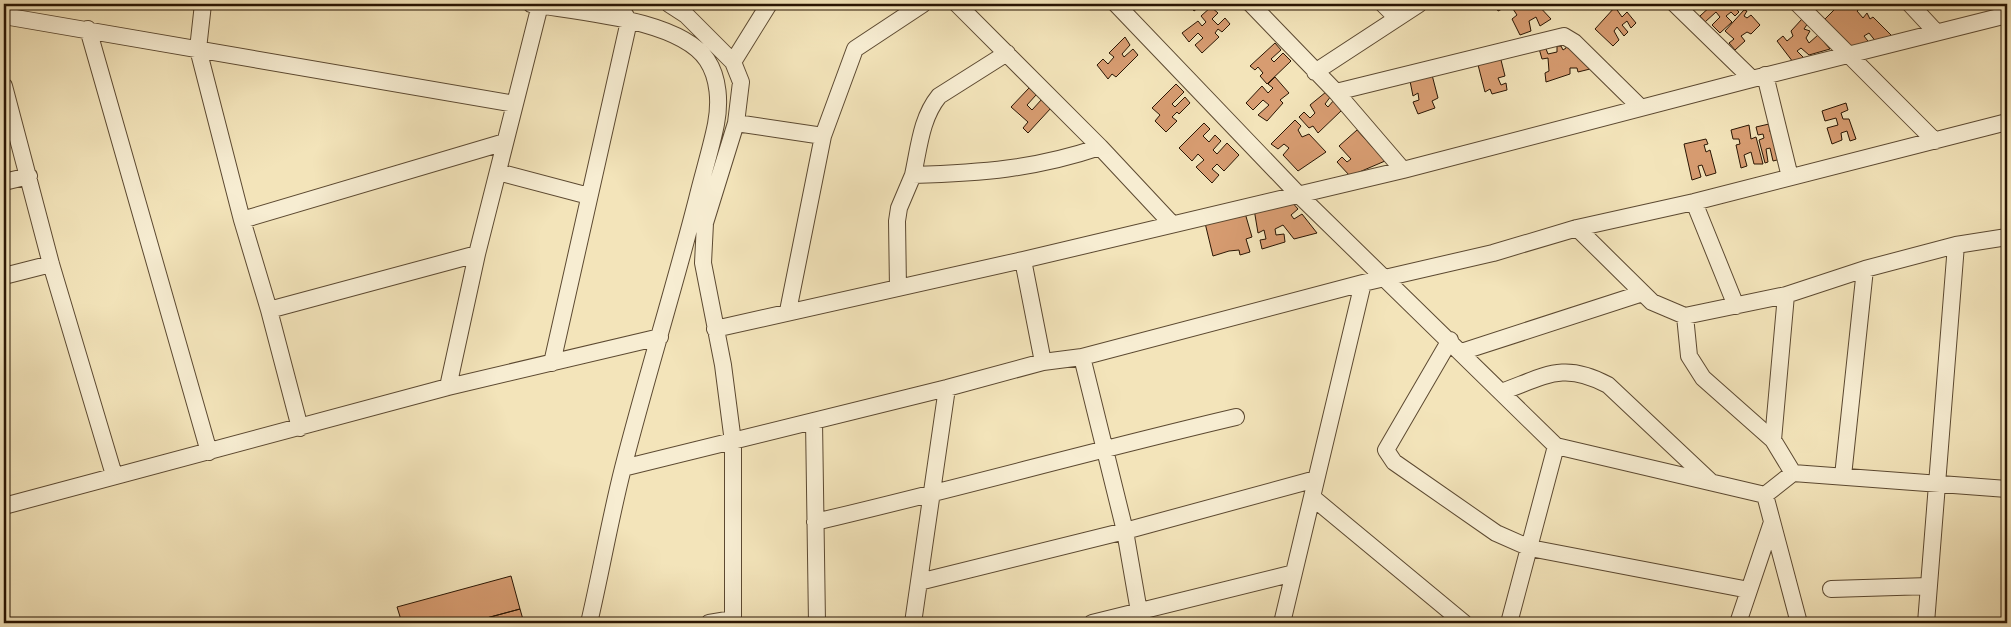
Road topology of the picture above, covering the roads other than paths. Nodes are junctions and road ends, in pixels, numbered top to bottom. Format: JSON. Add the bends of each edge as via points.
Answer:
{"nodes":[{"id":1,"x":202,"y":4,"type":"edge"},
{"id":2,"x":618,"y":4,"type":"edge"},
{"id":3,"x":669,"y":4,"type":"edge"},
{"id":4,"x":769,"y":4,"type":"edge"},
{"id":5,"x":924,"y":4,"type":"edge"},
{"id":6,"x":957,"y":4,"type":"edge"},
{"id":7,"x":1116,"y":4,"type":"edge"},
{"id":8,"x":1251,"y":4,"type":"edge"},
{"id":9,"x":1383,"y":4,"type":"edge"},
{"id":10,"x":1419,"y":4,"type":"edge"},
{"id":11,"x":1675,"y":4,"type":"edge"},
{"id":12,"x":1798,"y":4,"type":"edge"},
{"id":13,"x":1910,"y":4,"type":"edge"},
{"id":14,"x":535,"y":5,"type":"edge"},
{"id":15,"x":690,"y":9,"type":"edge"},
{"id":16,"x":2007,"y":15,"type":"edge"},
{"id":17,"x":4,"y":16,"type":"edge"},
{"id":18,"x":1397,"y":18,"type":"junction"},
{"id":19,"x":629,"y":21,"type":"junction"},
{"id":20,"x":88,"y":29,"type":"junction"},
{"id":21,"x":1936,"y":32,"type":"junction"},
{"id":22,"x":198,"y":49,"type":"junction"},
{"id":23,"x":1007,"y":53,"type":"junction"},
{"id":24,"x":1850,"y":55,"type":"junction"},
{"id":25,"x":734,"y":62,"type":"junction"},
{"id":26,"x":1315,"y":72,"type":"junction"},
{"id":27,"x":1758,"y":77,"type":"junction"},
{"id":28,"x":4,"y":86,"type":"edge"},
{"id":29,"x":1336,"y":92,"type":"junction"},
{"id":30,"x":515,"y":104,"type":"junction"},
{"id":31,"x":1640,"y":107,"type":"junction"},
{"id":32,"x":2007,"y":122,"type":"edge"},
{"id":33,"x":736,"y":123,"type":"junction"},
{"id":34,"x":823,"y":136,"type":"junction"},
{"id":35,"x":1935,"y":140,"type":"junction"},
{"id":36,"x":505,"y":142,"type":"junction"},
{"id":37,"x":1100,"y":147,"type":"junction"},
{"id":38,"x":1403,"y":170,"type":"junction"},
{"id":39,"x":498,"y":172,"type":"junction"},
{"id":40,"x":913,"y":175,"type":"junction"},
{"id":41,"x":29,"y":176,"type":"junction"},
{"id":42,"x":1790,"y":177,"type":"junction"},
{"id":43,"x":4,"y":182,"type":"edge"},
{"id":44,"x":1297,"y":193,"type":"junction"},
{"id":45,"x":589,"y":196,"type":"junction"},
{"id":46,"x":1694,"y":202,"type":"junction"},
{"id":47,"x":242,"y":220,"type":"junction"},
{"id":48,"x":1172,"y":224,"type":"junction"},
{"id":49,"x":1577,"y":228,"type":"junction"},
{"id":50,"x":2007,"y":237,"type":"edge"},
{"id":51,"x":1956,"y":245,"type":"junction"},
{"id":52,"x":477,"y":254,"type":"junction"},
{"id":53,"x":1023,"y":260,"type":"junction"},
{"id":54,"x":51,"y":264,"type":"junction"},
{"id":55,"x":1866,"y":269,"type":"junction"},
{"id":56,"x":4,"y":276,"type":"edge"},
{"id":57,"x":1385,"y":278,"type":"junction"},
{"id":58,"x":1363,"y":283,"type":"junction"},
{"id":59,"x":898,"y":288,"type":"junction"},
{"id":60,"x":1643,"y":293,"type":"junction"},
{"id":61,"x":1786,"y":296,"type":"junction"},
{"id":62,"x":1736,"y":306,"type":"junction"},
{"id":63,"x":269,"y":310,"type":"junction"},
{"id":64,"x":788,"y":311,"type":"junction"},
{"id":65,"x":1685,"y":316,"type":"junction"},
{"id":66,"x":715,"y":329,"type":"junction"},
{"id":67,"x":660,"y":337,"type":"junction"},
{"id":68,"x":1455,"y":346,"type":"junction"},
{"id":69,"x":1082,"y":357,"type":"junction"},
{"id":70,"x":1042,"y":362,"type":"junction"},
{"id":71,"x":552,"y":363,"type":"junction"},
{"id":72,"x":448,"y":388,"type":"junction"},
{"id":73,"x":947,"y":388,"type":"junction"},
{"id":74,"x":1501,"y":392,"type":"junction"},
{"id":75,"x":1236,"y":417,"type":"dead end"},
{"id":76,"x":814,"y":422,"type":"junction"},
{"id":77,"x":300,"y":428,"type":"junction"},
{"id":78,"x":1774,"y":440,"type":"junction"},
{"id":79,"x":733,"y":442,"type":"junction"},
{"id":80,"x":1556,"y":446,"type":"junction"},
{"id":81,"x":1103,"y":448,"type":"junction"},
{"id":82,"x":209,"y":452,"type":"junction"},
{"id":83,"x":623,"y":468,"type":"junction"},
{"id":84,"x":1793,"y":472,"type":"junction"},
{"id":85,"x":114,"y":475,"type":"junction"},
{"id":86,"x":1843,"y":476,"type":"junction"},
{"id":87,"x":1316,"y":479,"type":"junction"},
{"id":88,"x":1710,"y":481,"type":"junction"},
{"id":89,"x":1936,"y":483,"type":"junction"},
{"id":90,"x":2007,"y":489,"type":"edge"},
{"id":91,"x":932,"y":495,"type":"junction"},
{"id":92,"x":1765,"y":495,"type":"junction"},
{"id":93,"x":1312,"y":497,"type":"junction"},
{"id":94,"x":4,"y":506,"type":"edge"},
{"id":95,"x":815,"y":522,"type":"junction"},
{"id":96,"x":1772,"y":522,"type":"junction"},
{"id":97,"x":1125,"y":531,"type":"junction"},
{"id":98,"x":1530,"y":548,"type":"junction"},
{"id":99,"x":1294,"y":573,"type":"junction"},
{"id":100,"x":919,"y":582,"type":"junction"},
{"id":101,"x":1929,"y":586,"type":"junction"},
{"id":102,"x":1830,"y":589,"type":"dead end"},
{"id":103,"x":1749,"y":590,"type":"junction"},
{"id":104,"x":1141,"y":617,"type":"edge"},
{"id":105,"x":733,"y":621,"type":"edge"},
{"id":106,"x":589,"y":623,"type":"edge"},
{"id":107,"x":709,"y":623,"type":"edge"},
{"id":108,"x":817,"y":623,"type":"edge"},
{"id":109,"x":913,"y":623,"type":"edge"},
{"id":110,"x":1092,"y":623,"type":"edge"},
{"id":111,"x":1282,"y":623,"type":"edge"},
{"id":112,"x":1464,"y":623,"type":"edge"},
{"id":113,"x":1509,"y":623,"type":"edge"},
{"id":114,"x":1738,"y":623,"type":"edge"},
{"id":115,"x":1799,"y":623,"type":"edge"},
{"id":116,"x":1926,"y":623,"type":"edge"}],
"edges":[{"from":1,"to":22,"type":"street"},
{"from":2,"to":19,"type":"street"},
{"from":3,"to":15,"type":"street"},
{"from":4,"to":25,"type":"street"},
{"from":5,"to":34,"type":"street","via":[[855,49]]},
{"from":6,"to":23,"type":"street"},
{"from":7,"to":44,"type":"street"},
{"from":8,"to":26,"type":"street"},
{"from":9,"to":18,"type":"street"},
{"from":10,"to":18,"type":"street"},
{"from":11,"to":27,"type":"street"},
{"from":12,"to":24,"type":"street"},
{"from":13,"to":21,"type":"street"},
{"from":14,"to":19,"type":"street"},
{"from":14,"to":30,"type":"street"},
{"from":15,"to":25,"type":"street"},
{"from":16,"to":21,"type":"street"},
{"from":17,"to":20,"type":"street"},
{"from":18,"to":26,"type":"street"},
{"from":19,"to":45,"type":"street"},
{"from":19,"to":67,"type":"street","via":[[660,28],[695,47],[707,59],[716,77],[718,96],[716,123]]},
{"from":20,"to":22,"type":"street"},
{"from":20,"to":82,"type":"street"},
{"from":21,"to":24,"type":"street"},
{"from":22,"to":30,"type":"street"},
{"from":22,"to":47,"type":"street"},
{"from":23,"to":37,"type":"street"},
{"from":23,"to":40,"type":"street","via":[[939,96],[931,106]]},
{"from":24,"to":27,"type":"street"},
{"from":24,"to":35,"type":"street"},
{"from":25,"to":33,"type":"street","via":[[741,82]]},
{"from":26,"to":29,"type":"street"},
{"from":27,"to":31,"type":"street"},
{"from":27,"to":42,"type":"street"},
{"from":28,"to":41,"type":"street"},
{"from":29,"to":31,"type":"street","via":[[1564,36]]},
{"from":29,"to":38,"type":"street"},
{"from":30,"to":36,"type":"street"},
{"from":31,"to":38,"type":"street"},
{"from":32,"to":35,"type":"street"},
{"from":33,"to":34,"type":"street"},
{"from":33,"to":66,"type":"street","via":[[706,223],[703,263]]},
{"from":34,"to":64,"type":"street"},
{"from":35,"to":42,"type":"street"},
{"from":36,"to":39,"type":"street"},
{"from":36,"to":47,"type":"street"},
{"from":37,"to":40,"type":"street","via":[[1030,167]]},
{"from":37,"to":48,"type":"street"},
{"from":38,"to":44,"type":"street"},
{"from":39,"to":45,"type":"street"},
{"from":39,"to":52,"type":"street"},
{"from":40,"to":59,"type":"street","via":[[897,220]]},
{"from":41,"to":43,"type":"street"},
{"from":41,"to":54,"type":"street"},
{"from":42,"to":46,"type":"street"},
{"from":44,"to":48,"type":"street"},
{"from":44,"to":57,"type":"street"},
{"from":45,"to":71,"type":"street"},
{"from":46,"to":49,"type":"street"},
{"from":46,"to":62,"type":"street"},
{"from":47,"to":63,"type":"street"},
{"from":48,"to":53,"type":"street"},
{"from":49,"to":57,"type":"street","via":[[1493,253]]},
{"from":49,"to":60,"type":"street"},
{"from":50,"to":51,"type":"street"},
{"from":51,"to":55,"type":"street"},
{"from":51,"to":89,"type":"street"},
{"from":52,"to":63,"type":"street"},
{"from":52,"to":72,"type":"street"},
{"from":53,"to":59,"type":"street"},
{"from":53,"to":70,"type":"street"},
{"from":54,"to":56,"type":"street"},
{"from":54,"to":85,"type":"street"},
{"from":55,"to":61,"type":"street"},
{"from":55,"to":86,"type":"street"},
{"from":57,"to":58,"type":"street"},
{"from":57,"to":68,"type":"street"},
{"from":58,"to":69,"type":"street"},
{"from":58,"to":87,"type":"street"},
{"from":59,"to":64,"type":"street"},
{"from":60,"to":65,"type":"street","via":[[1652,302]]},
{"from":60,"to":68,"type":"street"},
{"from":61,"to":62,"type":"street"},
{"from":61,"to":78,"type":"street"},
{"from":62,"to":65,"type":"street"},
{"from":63,"to":77,"type":"street"},
{"from":64,"to":66,"type":"street"},
{"from":65,"to":78,"type":"street","via":[[1689,356],[1703,378]]},
{"from":66,"to":79,"type":"street"},
{"from":67,"to":71,"type":"street"},
{"from":67,"to":83,"type":"street"},
{"from":68,"to":74,"type":"street"},
{"from":68,"to":98,"type":"street","via":[[1386,450],[1394,462],[1496,534]]},
{"from":69,"to":70,"type":"street"},
{"from":69,"to":81,"type":"street"},
{"from":70,"to":73,"type":"street"},
{"from":71,"to":72,"type":"street"},
{"from":72,"to":77,"type":"street"},
{"from":73,"to":76,"type":"street"},
{"from":73,"to":91,"type":"street"},
{"from":74,"to":80,"type":"street"},
{"from":74,"to":88,"type":"street","via":[[1549,374],[1578,372],[1591,376],[1614,391]]},
{"from":75,"to":81,"type":"street"},
{"from":76,"to":79,"type":"street"},
{"from":76,"to":95,"type":"street"},
{"from":77,"to":82,"type":"street"},
{"from":78,"to":84,"type":"street"},
{"from":79,"to":83,"type":"street"},
{"from":79,"to":105,"type":"street"},
{"from":80,"to":88,"type":"street"},
{"from":80,"to":98,"type":"street"},
{"from":81,"to":91,"type":"street"},
{"from":81,"to":97,"type":"street"},
{"from":82,"to":85,"type":"street"},
{"from":83,"to":106,"type":"street"},
{"from":84,"to":86,"type":"street"},
{"from":84,"to":92,"type":"street"},
{"from":85,"to":94,"type":"street"},
{"from":86,"to":89,"type":"street"},
{"from":87,"to":93,"type":"street"},
{"from":87,"to":97,"type":"street"},
{"from":88,"to":92,"type":"street"},
{"from":89,"to":90,"type":"street"},
{"from":89,"to":101,"type":"street"},
{"from":91,"to":95,"type":"street"},
{"from":91,"to":100,"type":"street"},
{"from":92,"to":96,"type":"street"},
{"from":93,"to":99,"type":"street"},
{"from":93,"to":112,"type":"street"},
{"from":95,"to":108,"type":"street"},
{"from":96,"to":103,"type":"street"},
{"from":96,"to":115,"type":"street"},
{"from":97,"to":100,"type":"street"},
{"from":97,"to":104,"type":"street"},
{"from":98,"to":103,"type":"street"},
{"from":98,"to":113,"type":"street"},
{"from":99,"to":104,"type":"street"},
{"from":99,"to":111,"type":"street"},
{"from":100,"to":109,"type":"street"},
{"from":101,"to":102,"type":"street"},
{"from":101,"to":116,"type":"street"},
{"from":103,"to":114,"type":"street"},
{"from":104,"to":110,"type":"street"},
{"from":105,"to":107,"type":"street"}]}
